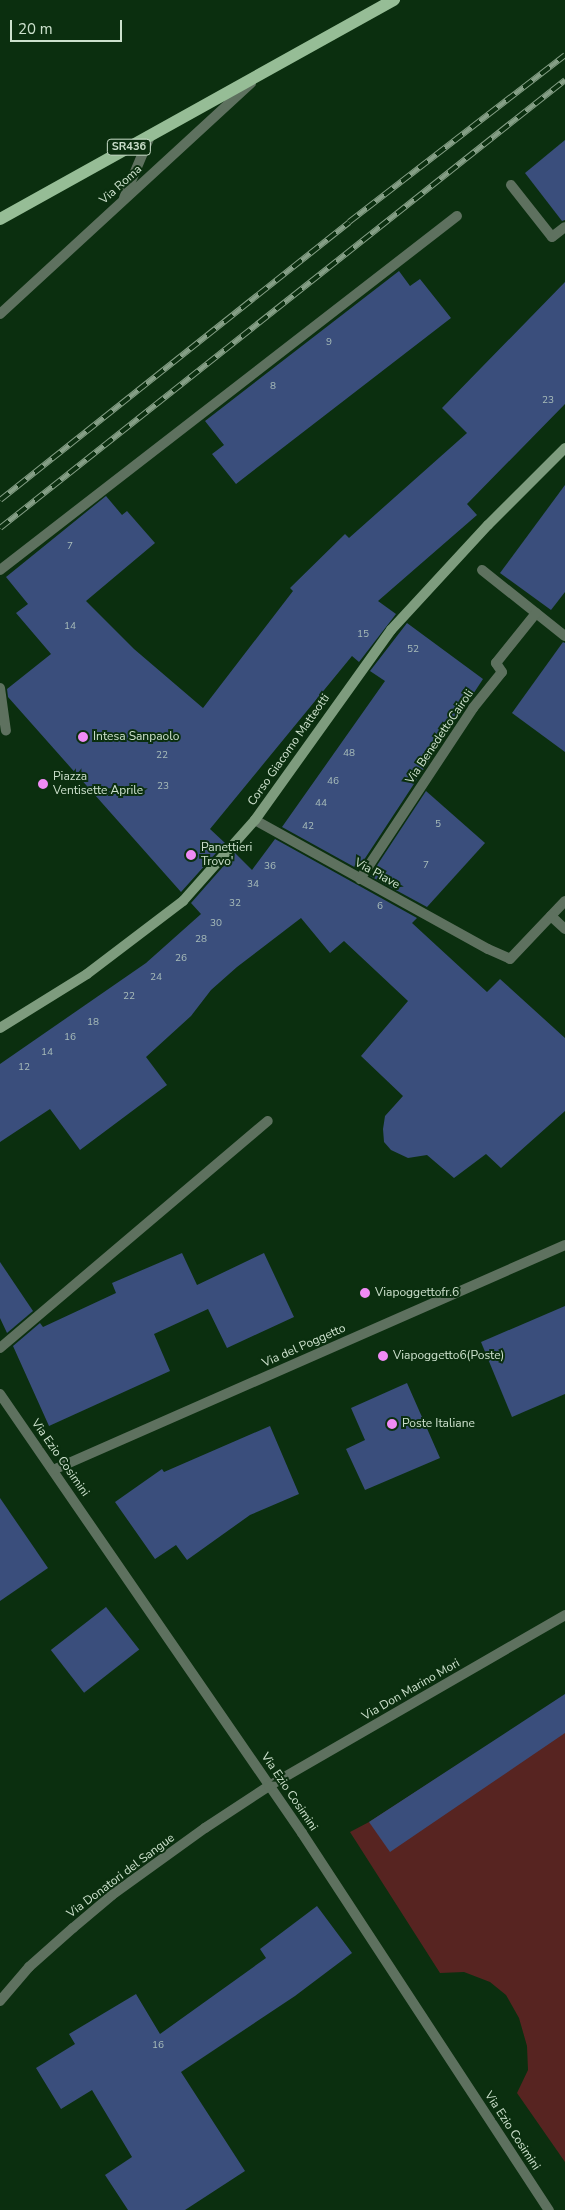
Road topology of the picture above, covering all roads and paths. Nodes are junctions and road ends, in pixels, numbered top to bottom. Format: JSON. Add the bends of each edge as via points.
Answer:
{"nodes":[{"id":1,"x":394,"y":0,"type":"edge"},
{"id":2,"x":259,"y":76,"type":"junction"},
{"id":3,"x":150,"y":136,"type":"junction"},
{"id":4,"x":510,"y":185,"type":"dead end"},
{"id":5,"x":122,"y":202,"type":"junction"},
{"id":6,"x":457,"y":216,"type":"dead end"},
{"id":7,"x":0,"y":219,"type":"edge"},
{"id":8,"x":565,"y":227,"type":"edge"},
{"id":9,"x":0,"y":314,"type":"edge"},
{"id":10,"x":565,"y":448,"type":"edge"},
{"id":11,"x":0,"y":570,"type":"edge"},
{"id":12,"x":482,"y":570,"type":"dead end"},
{"id":13,"x":536,"y":613,"type":"junction"},
{"id":14,"x":565,"y":636,"type":"edge"},
{"id":15,"x":0,"y":688,"type":"edge"},
{"id":16,"x":6,"y":731,"type":"dead end"},
{"id":17,"x":255,"y":820,"type":"junction"},
{"id":18,"x":360,"y":879,"type":"junction"},
{"id":19,"x":565,"y":901,"type":"edge"},
{"id":20,"x":551,"y":916,"type":"junction"},
{"id":21,"x":565,"y":929,"type":"edge"},
{"id":22,"x":0,"y":1028,"type":"edge"},
{"id":23,"x":268,"y":1121,"type":"dead end"},
{"id":24,"x":565,"y":1245,"type":"edge"},
{"id":25,"x":0,"y":1348,"type":"edge"},
{"id":26,"x":0,"y":1394,"type":"edge"},
{"id":27,"x":52,"y":1470,"type":"junction"},
{"id":28,"x":565,"y":1615,"type":"edge"},
{"id":29,"x":269,"y":1786,"type":"junction"},
{"id":30,"x":0,"y":2001,"type":"edge"},
{"id":31,"x":549,"y":2210,"type":"edge"}],
"edges":[{"from":1,"to":2,"type":"main road","name":"Via Roma","number":"SR436"},
{"from":2,"to":3,"type":"main road","name":"Via Roma","number":"SR436"},
{"from":2,"to":5,"type":"street","name":"Via Roma"},
{"from":3,"to":5,"type":"street"},
{"from":3,"to":7,"type":"main road","name":"Via Roma","number":"SR436"},
{"from":4,"to":8,"type":"street","via":[[552,237]]},
{"from":5,"to":9,"type":"street","name":"Via Roma"},
{"from":6,"to":11,"type":"street"},
{"from":10,"to":17,"type":"main road","name":"Corso Giacomo Matteotti","via":[[391,630]]},
{"from":12,"to":13,"type":"street"},
{"from":13,"to":14,"type":"street"},
{"from":13,"to":18,"type":"street","name":"Via BenedettoCairoli","via":[[496,663],[502,672],[473,708]]},
{"from":15,"to":16,"type":"street"},
{"from":17,"to":18,"type":"street","name":"Via Piave"},
{"from":17,"to":22,"type":"main road","name":"Corso Giacomo Matteotti","via":[[196,888],[164,918],[87,974]]},
{"from":18,"to":20,"type":"street","name":"Via Piave","via":[[510,959]]},
{"from":19,"to":20,"type":"street"},
{"from":20,"to":21,"type":"street"},
{"from":23,"to":25,"type":"street"},
{"from":24,"to":27,"type":"street","name":"Via del Poggetto"},
{"from":26,"to":27,"type":"street","name":"Via Ezio Cosimini"},
{"from":27,"to":29,"type":"street","name":"Via Ezio Cosimini"},
{"from":28,"to":29,"type":"street","name":"Via Don Marino Mori"},
{"from":29,"to":30,"type":"street","name":"Via Donatori del Sangue","via":[[112,1895],[29,1967]]},
{"from":29,"to":31,"type":"street","name":"Via Ezio Cosimini"}]}
